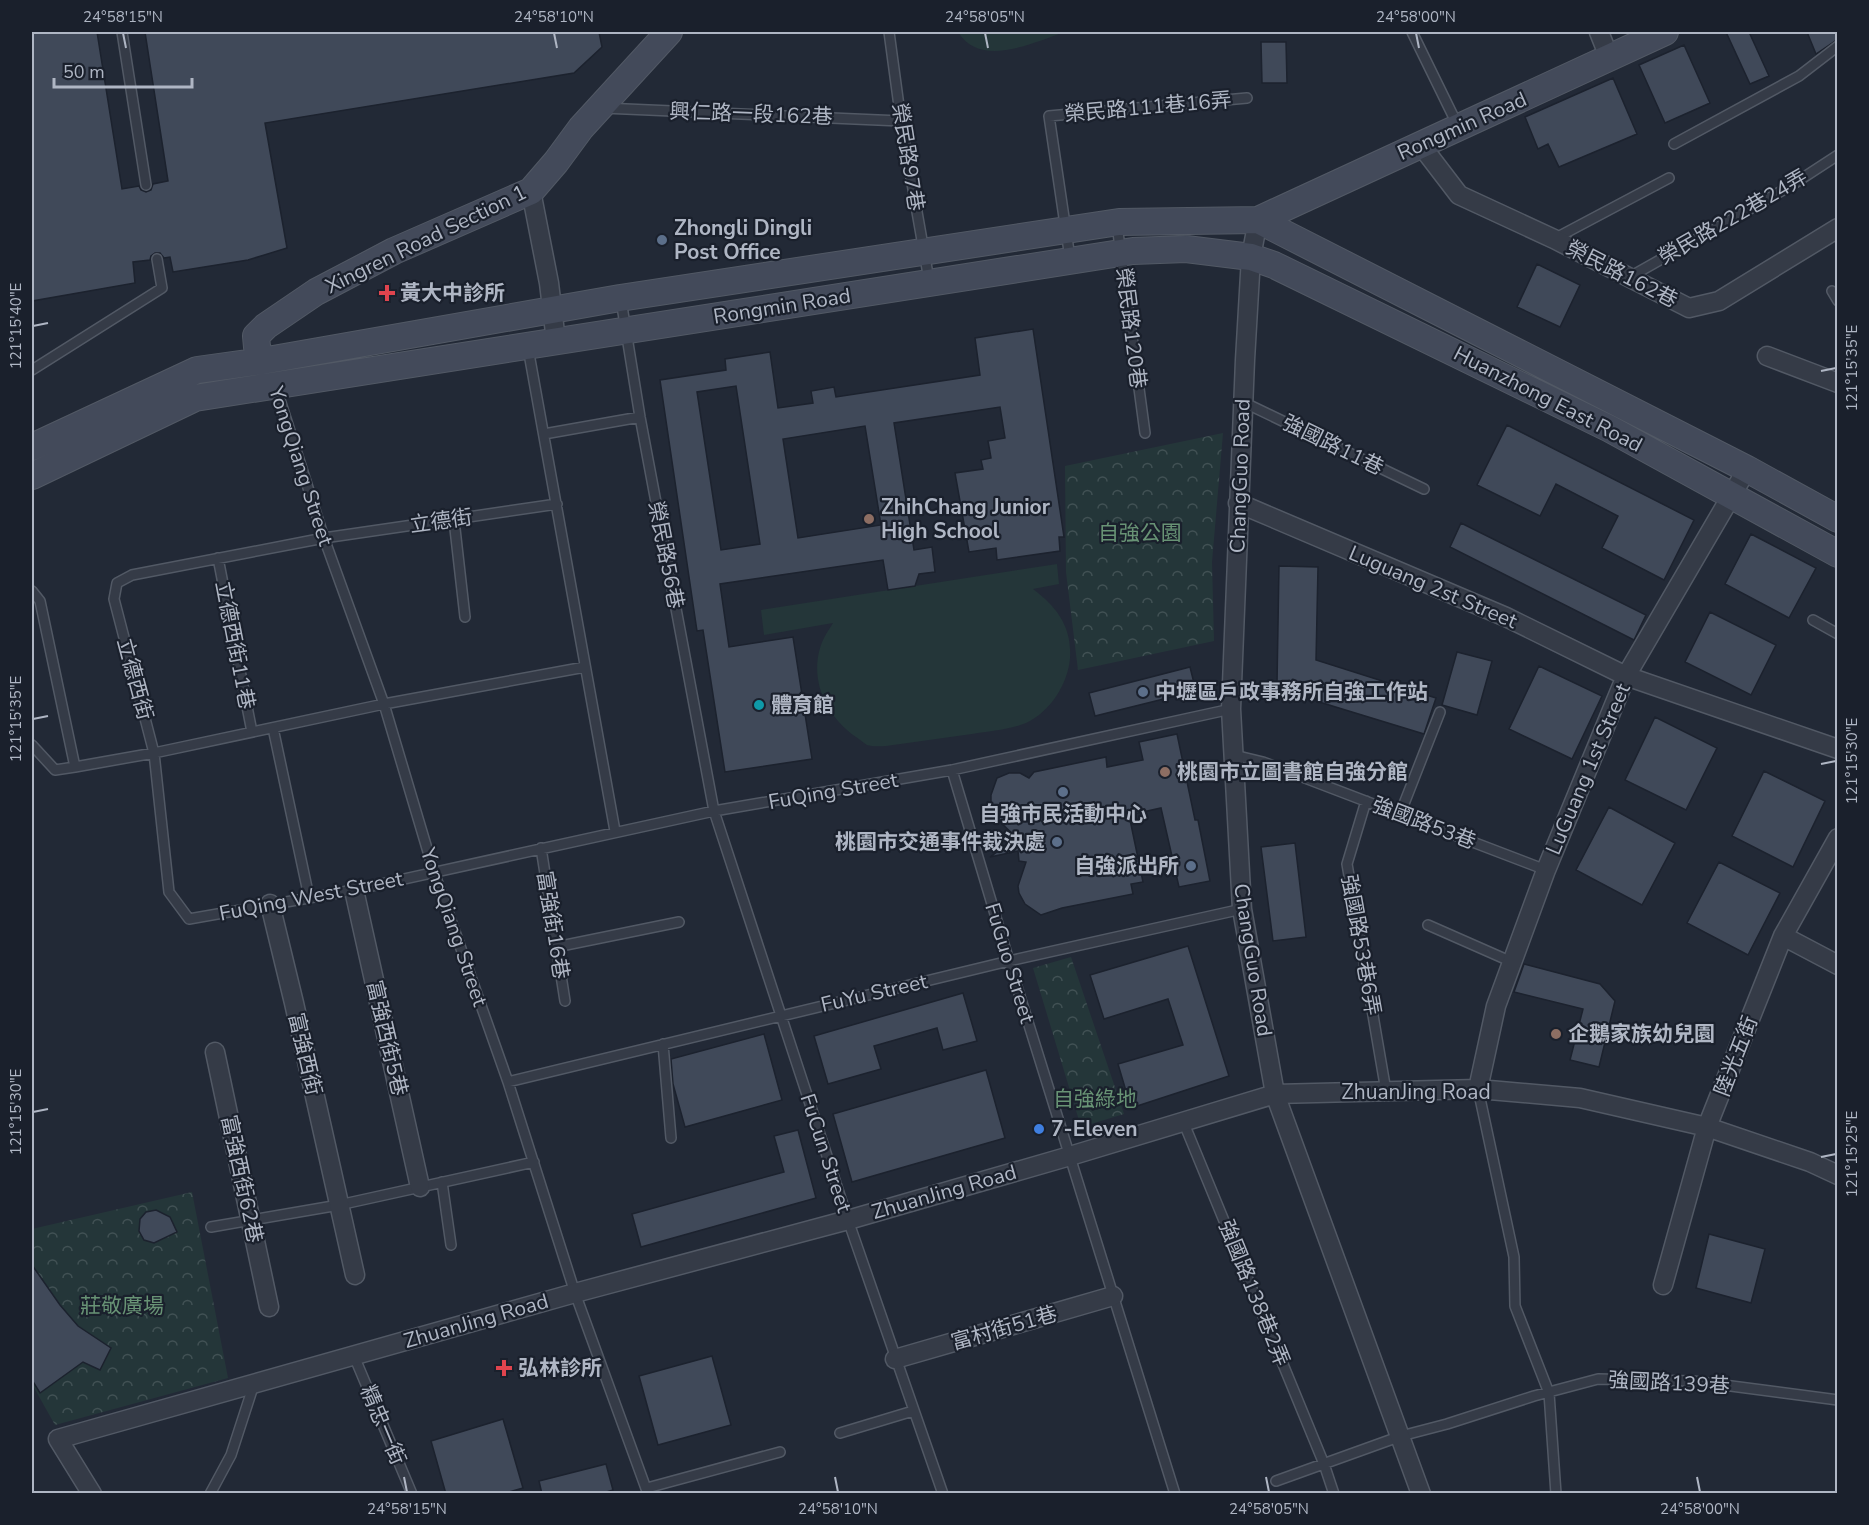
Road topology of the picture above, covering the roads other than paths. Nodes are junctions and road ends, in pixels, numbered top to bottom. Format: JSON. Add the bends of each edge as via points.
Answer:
{"nodes":[{"id":1,"x":122,"y":32,"type":"edge"},
{"id":2,"x":669,"y":32,"type":"edge"},
{"id":3,"x":889,"y":32,"type":"edge"},
{"id":4,"x":1412,"y":32,"type":"edge"},
{"id":5,"x":1599,"y":32,"type":"edge"},
{"id":6,"x":1665,"y":32,"type":"edge"},
{"id":7,"x":1838,"y":46,"type":"edge"},
{"id":8,"x":1609,"y":57,"type":"junction"},
{"id":9,"x":1247,"y":98,"type":"dead end"},
{"id":10,"x":600,"y":108,"type":"junction"},
{"id":11,"x":901,"y":121,"type":"junction"},
{"id":12,"x":1459,"y":128,"type":"junction"},
{"id":13,"x":1420,"y":144,"type":"junction"},
{"id":14,"x":1674,"y":144,"type":"dead end"},
{"id":15,"x":1838,"y":155,"type":"edge"},
{"id":16,"x":1669,"y":178,"type":"dead end"},
{"id":17,"x":146,"y":185,"type":"dead end"},
{"id":18,"x":531,"y":191,"type":"junction"},
{"id":19,"x":1258,"y":220,"type":"junction"},
{"id":20,"x":1116,"y":222,"type":"junction"},
{"id":21,"x":1838,"y":228,"type":"edge"},
{"id":22,"x":1066,"y":230,"type":"junction"},
{"id":23,"x":1554,"y":239,"type":"junction"},
{"id":24,"x":923,"y":252,"type":"junction"},
{"id":25,"x":1121,"y":253,"type":"junction"},
{"id":26,"x":1251,"y":257,"type":"junction"},
{"id":27,"x":157,"y":259,"type":"dead end"},
{"id":28,"x":1071,"y":261,"type":"junction"},
{"id":29,"x":1628,"y":278,"type":"junction"},
{"id":30,"x":929,"y":283,"type":"junction"},
{"id":31,"x":1832,"y":291,"type":"dead end"},
{"id":32,"x":620,"y":298,"type":"junction"},
{"id":33,"x":1838,"y":301,"type":"edge"},
{"id":34,"x":552,"y":310,"type":"junction"},
{"id":35,"x":625,"y":330,"type":"junction"},
{"id":36,"x":556,"y":341,"type":"junction"},
{"id":37,"x":528,"y":346,"type":"junction"},
{"id":38,"x":1767,"y":356,"type":"dead end"},
{"id":39,"x":32,"y":370,"type":"edge"},
{"id":40,"x":268,"y":373,"type":"junction"},
{"id":41,"x":1838,"y":383,"type":"edge"},
{"id":42,"x":1243,"y":402,"type":"junction"},
{"id":43,"x":640,"y":417,"type":"junction"},
{"id":44,"x":1145,"y":433,"type":"dead end"},
{"id":45,"x":544,"y":434,"type":"junction"},
{"id":46,"x":32,"y":447,"type":"edge"},
{"id":47,"x":1747,"y":469,"type":"junction"},
{"id":48,"x":32,"y":476,"type":"edge"},
{"id":49,"x":1424,"y":489,"type":"dead end"},
{"id":50,"x":1732,"y":495,"type":"junction"},
{"id":51,"x":1238,"y":503,"type":"junction"},
{"id":52,"x":557,"y":504,"type":"junction"},
{"id":53,"x":454,"y":519,"type":"junction"},
{"id":54,"x":1838,"y":519,"type":"edge"},
{"id":55,"x":324,"y":538,"type":"junction"},
{"id":56,"x":1838,"y":554,"type":"edge"},
{"id":57,"x":218,"y":558,"type":"junction"},
{"id":58,"x":32,"y":591,"type":"edge"},
{"id":59,"x":465,"y":617,"type":"dead end"},
{"id":60,"x":1813,"y":620,"type":"dead end"},
{"id":61,"x":1838,"y":634,"type":"edge"},
{"id":62,"x":585,"y":667,"type":"junction"},
{"id":63,"x":1626,"y":676,"type":"junction"},
{"id":64,"x":384,"y":704,"type":"junction"},
{"id":65,"x":1231,"y":709,"type":"junction"},
{"id":66,"x":1440,"y":712,"type":"dead end"},
{"id":67,"x":273,"y":728,"type":"junction"},
{"id":68,"x":252,"y":732,"type":"junction"},
{"id":69,"x":32,"y":745,"type":"edge"},
{"id":70,"x":1838,"y":750,"type":"edge"},
{"id":71,"x":154,"y":753,"type":"junction"},
{"id":72,"x":1234,"y":755,"type":"junction"},
{"id":73,"x":75,"y":767,"type":"junction"},
{"id":74,"x":952,"y":770,"type":"junction"},
{"id":75,"x":1366,"y":801,"type":"junction"},
{"id":76,"x":714,"y":811,"type":"junction"},
{"id":77,"x":1400,"y":814,"type":"junction"},
{"id":78,"x":615,"y":831,"type":"junction"},
{"id":79,"x":1838,"y":838,"type":"edge"},
{"id":80,"x":541,"y":848,"type":"junction"},
{"id":81,"x":1545,"y":870,"type":"junction"},
{"id":82,"x":434,"y":872,"type":"junction"},
{"id":83,"x":354,"y":890,"type":"junction"},
{"id":84,"x":309,"y":897,"type":"junction"},
{"id":85,"x":270,"y":904,"type":"junction"},
{"id":86,"x":1242,"y":909,"type":"junction"},
{"id":87,"x":189,"y":919,"type":"joint"},
{"id":88,"x":679,"y":922,"type":"dead end"},
{"id":89,"x":1428,"y":925,"type":"dead end"},
{"id":90,"x":1783,"y":936,"type":"junction"},
{"id":91,"x":556,"y":947,"type":"junction"},
{"id":92,"x":1009,"y":960,"type":"junction"},
{"id":93,"x":1512,"y":962,"type":"junction"},
{"id":94,"x":1838,"y":964,"type":"edge"},
{"id":95,"x":565,"y":1001,"type":"dead end"},
{"id":96,"x":780,"y":1015,"type":"junction"},
{"id":97,"x":663,"y":1044,"type":"junction"},
{"id":98,"x":215,"y":1052,"type":"dead end"},
{"id":99,"x":508,"y":1082,"type":"junction"},
{"id":100,"x":1478,"y":1089,"type":"junction"},
{"id":101,"x":1386,"y":1091,"type":"junction"},
{"id":102,"x":1275,"y":1094,"type":"junction"},
{"id":103,"x":1184,"y":1121,"type":"junction"},
{"id":104,"x":1707,"y":1127,"type":"junction"},
{"id":105,"x":671,"y":1137,"type":"dead end"},
{"id":106,"x":1070,"y":1156,"type":"junction"},
{"id":107,"x":534,"y":1162,"type":"junction"},
{"id":108,"x":1838,"y":1176,"type":"edge"},
{"id":109,"x":442,"y":1182,"type":"junction"},
{"id":110,"x":420,"y":1187,"type":"junction"},
{"id":111,"x":339,"y":1205,"type":"junction"},
{"id":112,"x":848,"y":1220,"type":"junction"},
{"id":113,"x":251,"y":1221,"type":"junction"},
{"id":114,"x":211,"y":1227,"type":"dead end"},
{"id":115,"x":451,"y":1245,"type":"dead end"},
{"id":116,"x":355,"y":1275,"type":"dead end"},
{"id":117,"x":1663,"y":1285,"type":"dead end"},
{"id":118,"x":575,"y":1293,"type":"junction"},
{"id":119,"x":1113,"y":1296,"type":"junction"},
{"id":120,"x":269,"y":1307,"type":"dead end"},
{"id":121,"x":354,"y":1356,"type":"junction"},
{"id":122,"x":895,"y":1359,"type":"junction"},
{"id":123,"x":254,"y":1383,"type":"junction"},
{"id":124,"x":1550,"y":1393,"type":"junction"},
{"id":125,"x":1838,"y":1400,"type":"edge"},
{"id":126,"x":913,"y":1411,"type":"junction"},
{"id":127,"x":840,"y":1432,"type":"dead end"},
{"id":128,"x":1401,"y":1436,"type":"junction"},
{"id":129,"x":780,"y":1452,"type":"dead end"},
{"id":130,"x":1324,"y":1464,"type":"junction"},
{"id":131,"x":1276,"y":1481,"type":"dead end"},
{"id":132,"x":647,"y":1491,"type":"edge"},
{"id":133,"x":92,"y":1494,"type":"edge"},
{"id":134,"x":210,"y":1494,"type":"edge"},
{"id":135,"x":412,"y":1494,"type":"edge"},
{"id":136,"x":943,"y":1494,"type":"edge"},
{"id":137,"x":1175,"y":1494,"type":"edge"},
{"id":138,"x":1334,"y":1494,"type":"edge"},
{"id":139,"x":1421,"y":1494,"type":"edge"},
{"id":140,"x":1556,"y":1494,"type":"edge"}],
"edges":[{"from":1,"to":17,"type":"lane"},
{"from":2,"to":10,"type":"street","name":"Xingren Road Section 1"},
{"from":3,"to":11,"type":"lane","name":"榮民路97巷"},
{"from":4,"to":12,"type":"lane"},
{"from":5,"to":8,"type":"street"},
{"from":6,"to":8,"type":"street","name":"Rongmin Road"},
{"from":7,"to":14,"type":"lane","via":[[1799,76]]},
{"from":8,"to":12,"type":"street","name":"Rongmin Road"},
{"from":9,"to":22,"type":"lane","name":"榮民路111巷16弄","via":[[1049,116]]},
{"from":10,"to":11,"type":"lane","name":"興仁路一段162巷"},
{"from":10,"to":18,"type":"street","name":"Xingren Road Section 1"},
{"from":11,"to":24,"type":"lane","name":"榮民路97巷"},
{"from":12,"to":13,"type":"street","name":"Rongmin Road"},
{"from":13,"to":19,"type":"street","name":"Rongmin Road"},
{"from":13,"to":23,"type":"street","name":"榮民路162巷","via":[[1459,195]]},
{"from":15,"to":29,"type":"lane","name":"榮民路222巷24弄"},
{"from":16,"to":23,"type":"lane"},
{"from":18,"to":34,"type":"street"},
{"from":18,"to":40,"type":"street","name":"Xingren Road Section 1","via":[[394,251],[316,292],[266,326],[256,336]]},
{"from":19,"to":20,"type":"street","name":"Rongmin Road"},
{"from":19,"to":26,"type":"street"},
{"from":19,"to":47,"type":"street","name":"Huanzhong East Road"},
{"from":20,"to":22,"type":"street","name":"Rongmin Road"},
{"from":20,"to":25,"type":"lane","name":"榮民路120巷"},
{"from":21,"to":29,"type":"street","name":"榮民路162巷","via":[[1719,301],[1689,308]]},
{"from":22,"to":24,"type":"street","name":"Rongmin Road"},
{"from":22,"to":28,"type":"lane"},
{"from":23,"to":29,"type":"street","name":"榮民路162巷"},
{"from":24,"to":30,"type":"lane","name":"榮民路97巷"},
{"from":24,"to":32,"type":"street","name":"Rongmin Road"},
{"from":25,"to":26,"type":"street","name":"Rongmin Road","via":[[1186,249]]},
{"from":25,"to":28,"type":"street","name":"Rongmin Road"},
{"from":25,"to":44,"type":"lane","name":"榮民路120巷"},
{"from":26,"to":42,"type":"street","name":"ChangGuo Road"},
{"from":26,"to":50,"type":"street","name":"Huanzhong East Road","via":[[1374,312],[1610,429]]},
{"from":27,"to":39,"type":"lane","via":[[162,288]]},
{"from":28,"to":30,"type":"street","name":"Rongmin Road"},
{"from":30,"to":35,"type":"street","name":"Rongmin Road"},
{"from":31,"to":33,"type":"lane"},
{"from":32,"to":34,"type":"street","name":"Rongmin Road"},
{"from":32,"to":35,"type":"lane","name":"榮民路56巷"},
{"from":34,"to":36,"type":"street"},
{"from":34,"to":40,"type":"street","name":"Rongmin Road"},
{"from":35,"to":36,"type":"street","name":"Rongmin Road"},
{"from":35,"to":43,"type":"lane","name":"榮民路56巷"},
{"from":36,"to":37,"type":"street","name":"Rongmin Road"},
{"from":37,"to":40,"type":"street","name":"Rongmin Road"},
{"from":37,"to":45,"type":"lane"},
{"from":38,"to":41,"type":"street"},
{"from":40,"to":46,"type":"street","via":[[197,370]]},
{"from":40,"to":48,"type":"street","via":[[195,398]]},
{"from":40,"to":55,"type":"lane","name":"YongQiang Street"},
{"from":42,"to":49,"type":"lane","name":"強國路11巷"},
{"from":42,"to":51,"type":"street","name":"ChangGuo Road"},
{"from":43,"to":45,"type":"lane"},
{"from":43,"to":76,"type":"lane","name":"榮民路56巷"},
{"from":45,"to":52,"type":"lane"},
{"from":47,"to":50,"type":"street","name":"LuGuang 1st Street"},
{"from":47,"to":54,"type":"street","name":"Huanzhong East Road"},
{"from":50,"to":56,"type":"street","name":"Huanzhong East Road"},
{"from":50,"to":63,"type":"street","name":"LuGuang 1st Street"},
{"from":51,"to":63,"type":"street","name":"Luguang 2st Street","via":[[1506,617]]},
{"from":51,"to":65,"type":"street","name":"ChangGuo Road"},
{"from":52,"to":53,"type":"lane","name":"立德街"},
{"from":52,"to":62,"type":"lane"},
{"from":53,"to":55,"type":"lane","name":"立德街"},
{"from":53,"to":59,"type":"lane"},
{"from":55,"to":57,"type":"lane","name":"立德西街"},
{"from":55,"to":64,"type":"lane","name":"YongQiang Street"},
{"from":57,"to":68,"type":"lane","name":"立德西街11巷"},
{"from":57,"to":71,"type":"lane","name":"立德西街","via":[[132,574],[117,583],[114,599]]},
{"from":58,"to":73,"type":"lane","via":[[40,601]]},
{"from":60,"to":61,"type":"lane"},
{"from":62,"to":64,"type":"lane"},
{"from":62,"to":78,"type":"lane"},
{"from":63,"to":70,"type":"street","name":"Luguang 2st Street"},
{"from":63,"to":81,"type":"street","name":"LuGuang 1st Street"},
{"from":64,"to":67,"type":"lane"},
{"from":64,"to":82,"type":"lane","name":"YongQiang Street"},
{"from":65,"to":72,"type":"street","name":"ChangGuo Road"},
{"from":65,"to":74,"type":"lane","name":"FuQing Street"},
{"from":66,"to":77,"type":"lane"},
{"from":67,"to":68,"type":"lane"},
{"from":67,"to":84,"type":"lane"},
{"from":68,"to":71,"type":"lane"},
{"from":69,"to":73,"type":"lane","via":[[55,770]]},
{"from":71,"to":73,"type":"lane"},
{"from":71,"to":87,"type":"lane","name":"立德西街","via":[[169,892]]},
{"from":72,"to":75,"type":"lane","name":"強國路53巷"},
{"from":72,"to":86,"type":"street","name":"ChangGuo Road"},
{"from":74,"to":76,"type":"lane","name":"FuQing Street"},
{"from":74,"to":92,"type":"lane","name":"FuGuo Street"},
{"from":75,"to":77,"type":"lane","name":"強國路53巷"},
{"from":75,"to":101,"type":"lane","name":"強國路53巷6弄","via":[[1347,864]]},
{"from":76,"to":78,"type":"lane","name":"FuQing Street"},
{"from":76,"to":96,"type":"lane","name":"FuCun Street"},
{"from":77,"to":81,"type":"lane","name":"強國路53巷"},
{"from":78,"to":80,"type":"lane","name":"FuQing Street"},
{"from":79,"to":90,"type":"street","name":"陸光五街"},
{"from":80,"to":82,"type":"lane","name":"FuQing Street"},
{"from":80,"to":91,"type":"lane","name":"富強街16巷"},
{"from":81,"to":93,"type":"street","name":"LuGuang 1st Street"},
{"from":82,"to":83,"type":"lane","name":"FuQing West Street"},
{"from":82,"to":99,"type":"lane","name":"YongQiang Street"},
{"from":83,"to":84,"type":"lane","name":"FuQing West Street"},
{"from":83,"to":110,"type":"street","name":"富強西街5巷"},
{"from":84,"to":85,"type":"lane","name":"FuQing West Street"},
{"from":85,"to":87,"type":"lane","name":"FuQing West Street"},
{"from":85,"to":111,"type":"street","name":"富強西街"},
{"from":86,"to":92,"type":"lane","name":"FuYu Street"},
{"from":86,"to":102,"type":"street","name":"ChangGuo Road"},
{"from":88,"to":91,"type":"lane"},
{"from":89,"to":93,"type":"lane"},
{"from":90,"to":94,"type":"street"},
{"from":90,"to":104,"type":"street","name":"陸光五街"},
{"from":91,"to":95,"type":"lane","name":"富強街16巷"},
{"from":92,"to":96,"type":"lane","name":"FuYu Street"},
{"from":92,"to":106,"type":"lane","name":"FuGuo Street"},
{"from":93,"to":100,"type":"street","name":"LuGuang 1st Street","via":[[1496,1006]]},
{"from":96,"to":97,"type":"lane","name":"FuYu Street"},
{"from":96,"to":112,"type":"lane","name":"FuCun Street"},
{"from":97,"to":99,"type":"lane","name":"FuYu Street"},
{"from":97,"to":105,"type":"lane"},
{"from":98,"to":113,"type":"street","name":"富強西街62巷"},
{"from":99,"to":107,"type":"lane","name":"YongQiang Street"},
{"from":100,"to":101,"type":"street","name":"ZhuanJing Road"},
{"from":100,"to":104,"type":"street","name":"ZhuanJing Road","via":[[1580,1098]]},
{"from":100,"to":124,"type":"lane","via":[[1514,1257],[1515,1306]]},
{"from":101,"to":102,"type":"street","name":"ZhuanJing Road"},
{"from":102,"to":103,"type":"street","name":"ZhuanJing Road"},
{"from":102,"to":128,"type":"street","name":"ChangGuo Road"},
{"from":103,"to":106,"type":"street","name":"ZhuanJing Road"},
{"from":103,"to":130,"type":"lane","name":"強國路138巷2弄"},
{"from":104,"to":108,"type":"street","name":"ZhuanJing Road","via":[[1810,1162]]},
{"from":104,"to":117,"type":"street","name":"陸光五街"},
{"from":106,"to":112,"type":"street","name":"ZhuanJing Road"},
{"from":106,"to":119,"type":"lane"},
{"from":107,"to":109,"type":"lane"},
{"from":107,"to":118,"type":"lane","name":"YongQiang Street"},
{"from":109,"to":110,"type":"lane"},
{"from":109,"to":115,"type":"lane"},
{"from":110,"to":111,"type":"lane"},
{"from":111,"to":113,"type":"lane"},
{"from":111,"to":116,"type":"street","name":"富強西街"},
{"from":112,"to":118,"type":"street","name":"ZhuanJing Road"},
{"from":112,"to":122,"type":"lane","name":"FuCun Street"},
{"from":113,"to":114,"type":"lane"},
{"from":113,"to":120,"type":"street","name":"富強西街62巷"},
{"from":118,"to":121,"type":"street","name":"ZhuanJing Road"},
{"from":118,"to":132,"type":"lane","name":"YongQiang Street"},
{"from":119,"to":122,"type":"street","name":"富村街51巷"},
{"from":119,"to":137,"type":"lane"},
{"from":121,"to":123,"type":"street","name":"ZhuanJing Road"},
{"from":121,"to":135,"type":"lane","name":"精忠一街"},
{"from":122,"to":126,"type":"lane","name":"FuCun Street"},
{"from":123,"to":133,"type":"street","name":"ZhuanJing Road","via":[[58,1439]]},
{"from":123,"to":134,"type":"lane","via":[[231,1455]]},
{"from":124,"to":125,"type":"lane","name":"強國路139巷","via":[[1598,1379],[1681,1381]]},
{"from":124,"to":128,"type":"lane","name":"強國路139巷"},
{"from":124,"to":140,"type":"lane"},
{"from":126,"to":127,"type":"lane"},
{"from":126,"to":136,"type":"lane","name":"FuCun Street"},
{"from":128,"to":130,"type":"lane","name":"強國路139巷"},
{"from":128,"to":139,"type":"street","name":"ChangGuo Road"},
{"from":129,"to":132,"type":"lane"},
{"from":130,"to":131,"type":"lane","name":"強國路139巷"},
{"from":130,"to":138,"type":"lane","name":"強國路138巷2弄"}]}
